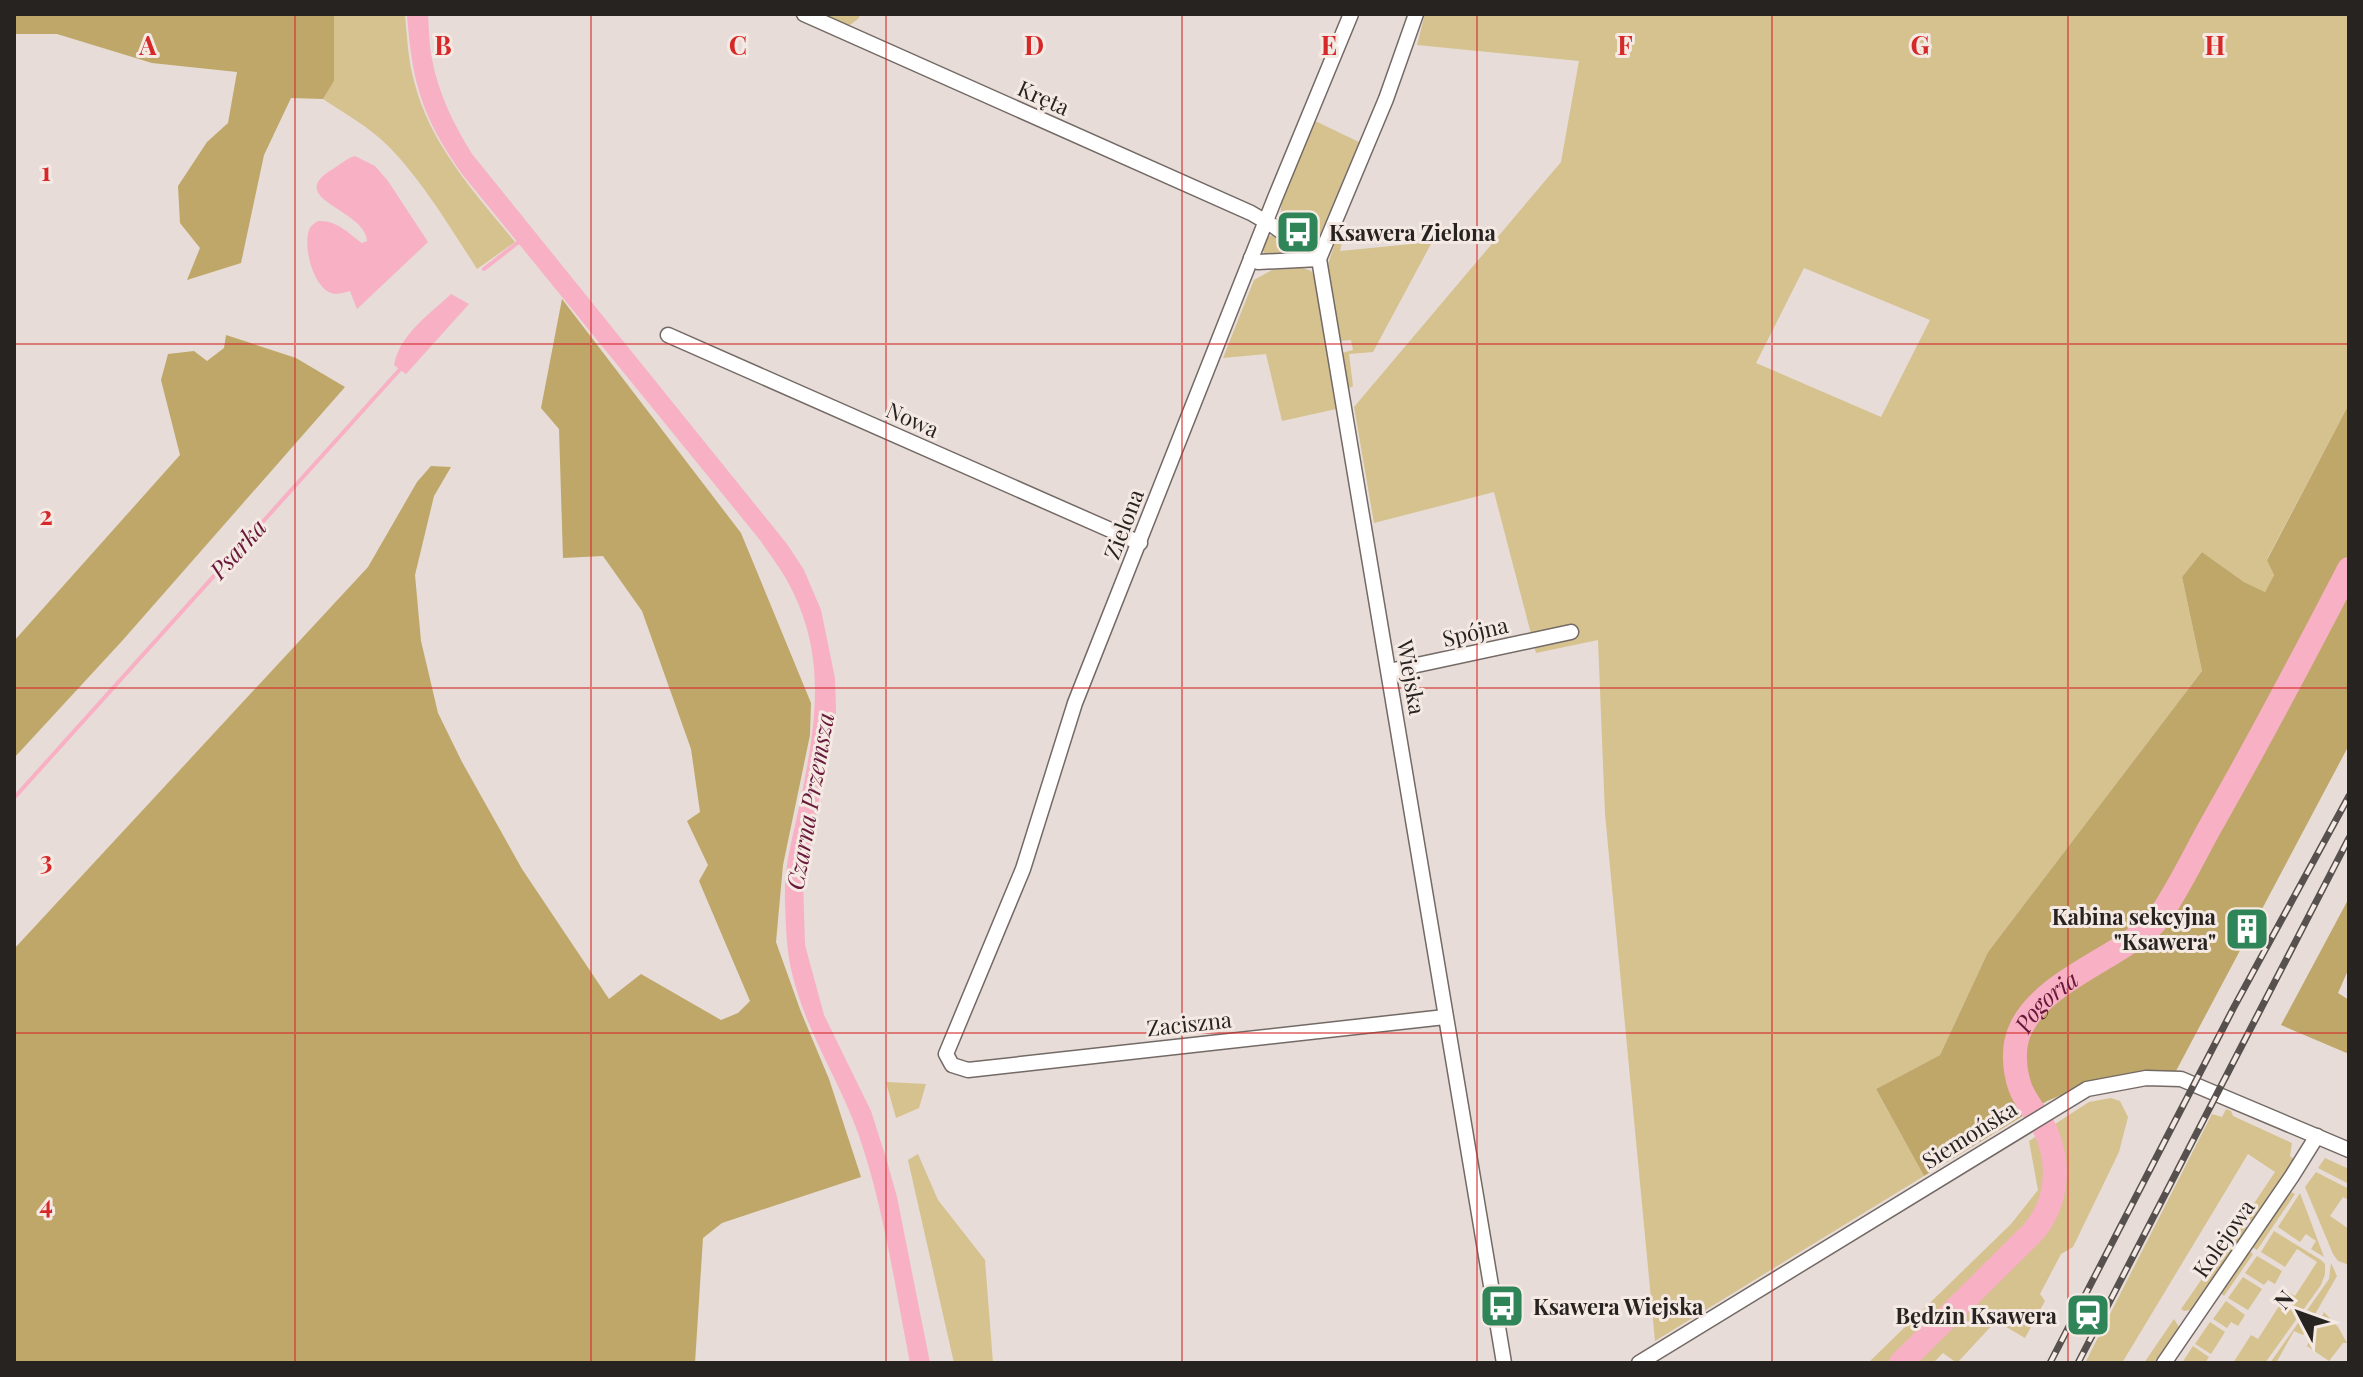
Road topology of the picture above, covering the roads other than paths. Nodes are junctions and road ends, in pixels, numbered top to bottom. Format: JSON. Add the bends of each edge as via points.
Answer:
{"nodes":[{"id":1,"x":804,"y":14,"type":"edge"},
{"id":2,"x":1351,"y":14,"type":"edge"},
{"id":3,"x":1416,"y":14,"type":"edge"},
{"id":4,"x":1266,"y":221,"type":"junction"},
{"id":5,"x":1251,"y":258,"type":"junction"},
{"id":6,"x":1319,"y":259,"type":"junction"},
{"id":7,"x":668,"y":335,"type":"dead end"},
{"id":8,"x":1140,"y":543,"type":"junction"},
{"id":9,"x":1571,"y":632,"type":"dead end"},
{"id":10,"x":1389,"y":671,"type":"junction"},
{"id":11,"x":1445,"y":1017,"type":"junction"},
{"id":12,"x":946,"y":1054,"type":"joint"},
{"id":13,"x":2317,"y":1136,"type":"junction"},
{"id":14,"x":2349,"y":1150,"type":"edge"},
{"id":15,"x":1504,"y":1363,"type":"edge"},
{"id":16,"x":1639,"y":1363,"type":"edge"},
{"id":17,"x":2164,"y":1363,"type":"edge"}],
"edges":[{"from":1,"to":4,"type":"street","name":"Kręta"},
{"from":2,"to":4,"type":"street","name":"Zielona"},
{"from":3,"to":6,"type":"street"},
{"from":4,"to":5,"type":"street","name":"Zielona"},
{"from":4,"to":6,"type":"street","name":"Kręta"},
{"from":5,"to":6,"type":"street"},
{"from":5,"to":8,"type":"street","name":"Zielona"},
{"from":6,"to":10,"type":"street","name":"Wiejska"},
{"from":7,"to":8,"type":"street","name":"Nowa"},
{"from":8,"to":12,"type":"street","name":"Zielona","via":[[1075,703],[1023,869]]},
{"from":9,"to":10,"type":"street","name":"Spójna"},
{"from":10,"to":11,"type":"street","name":"Wiejska"},
{"from":11,"to":12,"type":"street","name":"Zaciszna","via":[[968,1070],[952,1065]]},
{"from":11,"to":15,"type":"street","name":"Wiejska"},
{"from":13,"to":14,"type":"street","name":"Siemońska"},
{"from":13,"to":16,"type":"street","name":"Siemońska","via":[[2173,1078],[2087,1089]]},
{"from":13,"to":17,"type":"street","name":"Kolejowa"}]}
